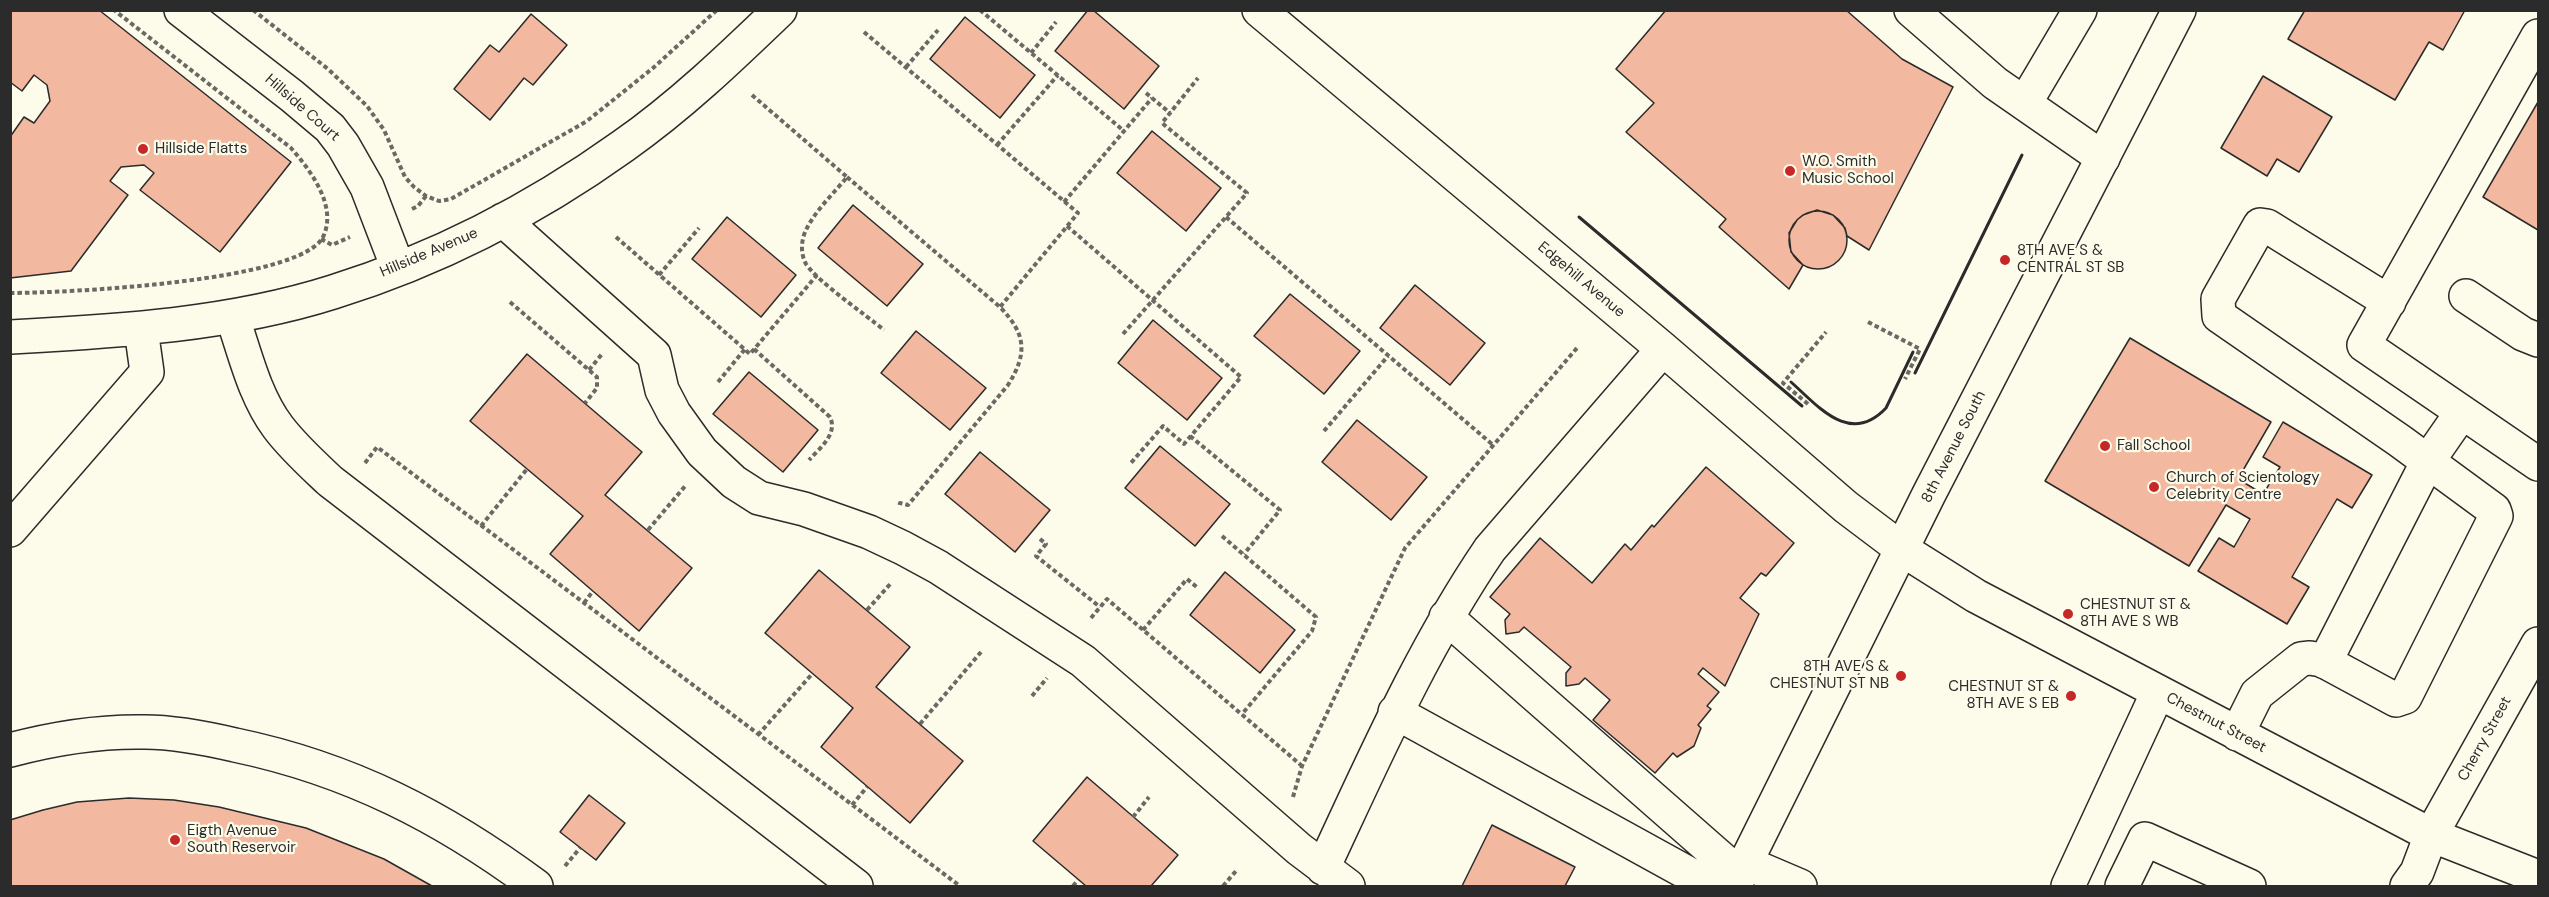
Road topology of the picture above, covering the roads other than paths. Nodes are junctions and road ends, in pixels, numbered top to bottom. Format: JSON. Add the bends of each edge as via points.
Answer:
{"nodes":[{"id":1,"x":181,"y":10,"type":"edge"},
{"id":2,"x":780,"y":10,"type":"edge"},
{"id":3,"x":1259,"y":10,"type":"edge"},
{"id":4,"x":1911,"y":10,"type":"edge"},
{"id":5,"x":2080,"y":10,"type":"edge"},
{"id":6,"x":2179,"y":10,"type":"edge"},
{"id":7,"x":2538,"y":36,"type":"edge"},
{"id":8,"x":2025,"y":103,"type":"junction"},
{"id":9,"x":2103,"y":158,"type":"junction"},
{"id":10,"x":503,"y":220,"type":"junction"},
{"id":11,"x":398,"y":268,"type":"junction"},
{"id":12,"x":2466,"y":296,"type":"dead end"},
{"id":13,"x":2389,"y":302,"type":"junction"},
{"id":14,"x":232,"y":316,"type":"junction"},
{"id":15,"x":141,"y":329,"type":"junction"},
{"id":16,"x":10,"y":337,"type":"edge"},
{"id":17,"x":2538,"y":340,"type":"edge"},
{"id":18,"x":1662,"y":349,"type":"junction"},
{"id":19,"x":2462,"y":412,"type":"junction"},
{"id":20,"x":2538,"y":464,"type":"edge"},
{"id":21,"x":2438,"y":469,"type":"junction"},
{"id":22,"x":10,"y":530,"type":"edge"},
{"id":23,"x":1903,"y":550,"type":"junction"},
{"id":24,"x":1446,"y":616,"type":"junction"},
{"id":25,"x":2538,"y":644,"type":"edge"},
{"id":26,"x":2325,"y":662,"type":"junction"},
{"id":27,"x":2158,"y":692,"type":"junction"},
{"id":28,"x":1395,"y":712,"type":"junction"},
{"id":29,"x":2237,"y":734,"type":"junction"},
{"id":30,"x":10,"y":750,"type":"edge"},
{"id":31,"x":2431,"y":835,"type":"junction"},
{"id":32,"x":1336,"y":877,"type":"edge"},
{"id":33,"x":2538,"y":877,"type":"edge"},
{"id":34,"x":1733,"y":878,"type":"edge"},
{"id":35,"x":536,"y":886,"type":"edge"},
{"id":36,"x":856,"y":886,"type":"edge"},
{"id":37,"x":1800,"y":886,"type":"edge"},
{"id":38,"x":2068,"y":886,"type":"edge"},
{"id":39,"x":2122,"y":886,"type":"edge"},
{"id":40,"x":2249,"y":886,"type":"edge"},
{"id":41,"x":2407,"y":886,"type":"edge"}],
"edges":[{"from":1,"to":11,"type":"street","name":"Hillside Court","via":[[330,128],[367,187]]},
{"from":2,"to":10,"type":"street","name":"Hillside Avenue","via":[[688,95],[623,146]]},
{"from":3,"to":18,"type":"street","name":"Edgehill Avenue"},
{"from":4,"to":8,"type":"street","via":[[1995,83]]},
{"from":5,"to":8,"type":"street"},
{"from":6,"to":9,"type":"street","name":"8th Avenue South"},
{"from":7,"to":13,"type":"street"},
{"from":8,"to":9,"type":"street"},
{"from":9,"to":23,"type":"street","name":"8th Avenue South"},
{"from":10,"to":11,"type":"street","name":"Hillside Avenue"},
{"from":10,"to":32,"type":"street","via":[[654,355],[662,390],[688,436],[734,483],[759,498],[804,509],[888,540],[938,567],[1083,661],[1282,835]]},
{"from":11,"to":14,"type":"street","name":"Hillside Avenue","via":[[332,292]]},
{"from":12,"to":17,"type":"street"},
{"from":13,"to":19,"type":"street","via":[[2364,345]]},
{"from":13,"to":21,"type":"street","via":[[2260,225],[2218,299],[2219,316]]},
{"from":14,"to":15,"type":"street","name":"Hillside Avenue"},
{"from":14,"to":36,"type":"street","via":[[255,385],[277,426],[306,459],[344,493]]},
{"from":15,"to":16,"type":"street","name":"Hillside Avenue"},
{"from":15,"to":22,"type":"street","via":[[147,372]]},
{"from":18,"to":23,"type":"street","name":"Edgehill Avenue","via":[[1846,507]]},
{"from":18,"to":24,"type":"street","via":[[1490,549]]},
{"from":19,"to":20,"type":"street"},
{"from":19,"to":21,"type":"street"},
{"from":21,"to":26,"type":"street"},
{"from":21,"to":26,"type":"street","via":[[2494,510],[2496,516],[2405,697],[2396,700]]},
{"from":23,"to":27,"type":"street","name":"Chestnut Street","via":[[1976,596]]},
{"from":23,"to":34,"type":"street","name":"8th Avenue South"},
{"from":24,"to":28,"type":"street"},
{"from":24,"to":34,"type":"street"},
{"from":25,"to":31,"type":"street","name":"Cherry Street"},
{"from":26,"to":29,"type":"street","via":[[2301,659],[2257,694]]},
{"from":27,"to":29,"type":"street","name":"Chestnut Street"},
{"from":27,"to":38,"type":"street"},
{"from":28,"to":32,"type":"street"},
{"from":28,"to":34,"type":"street"},
{"from":29,"to":31,"type":"street","name":"Chestnut Street"},
{"from":30,"to":35,"type":"street","via":[[58,738],[146,732],[195,736],[274,753],[350,778],[423,812],[492,853]]},
{"from":31,"to":33,"type":"street","name":"Chestnut Street"},
{"from":31,"to":41,"type":"street","name":"Cherry Street","via":[[2417,872]]},
{"from":34,"to":37,"type":"street"},
{"from":39,"to":40,"type":"street","via":[[2145,839]]}]}
